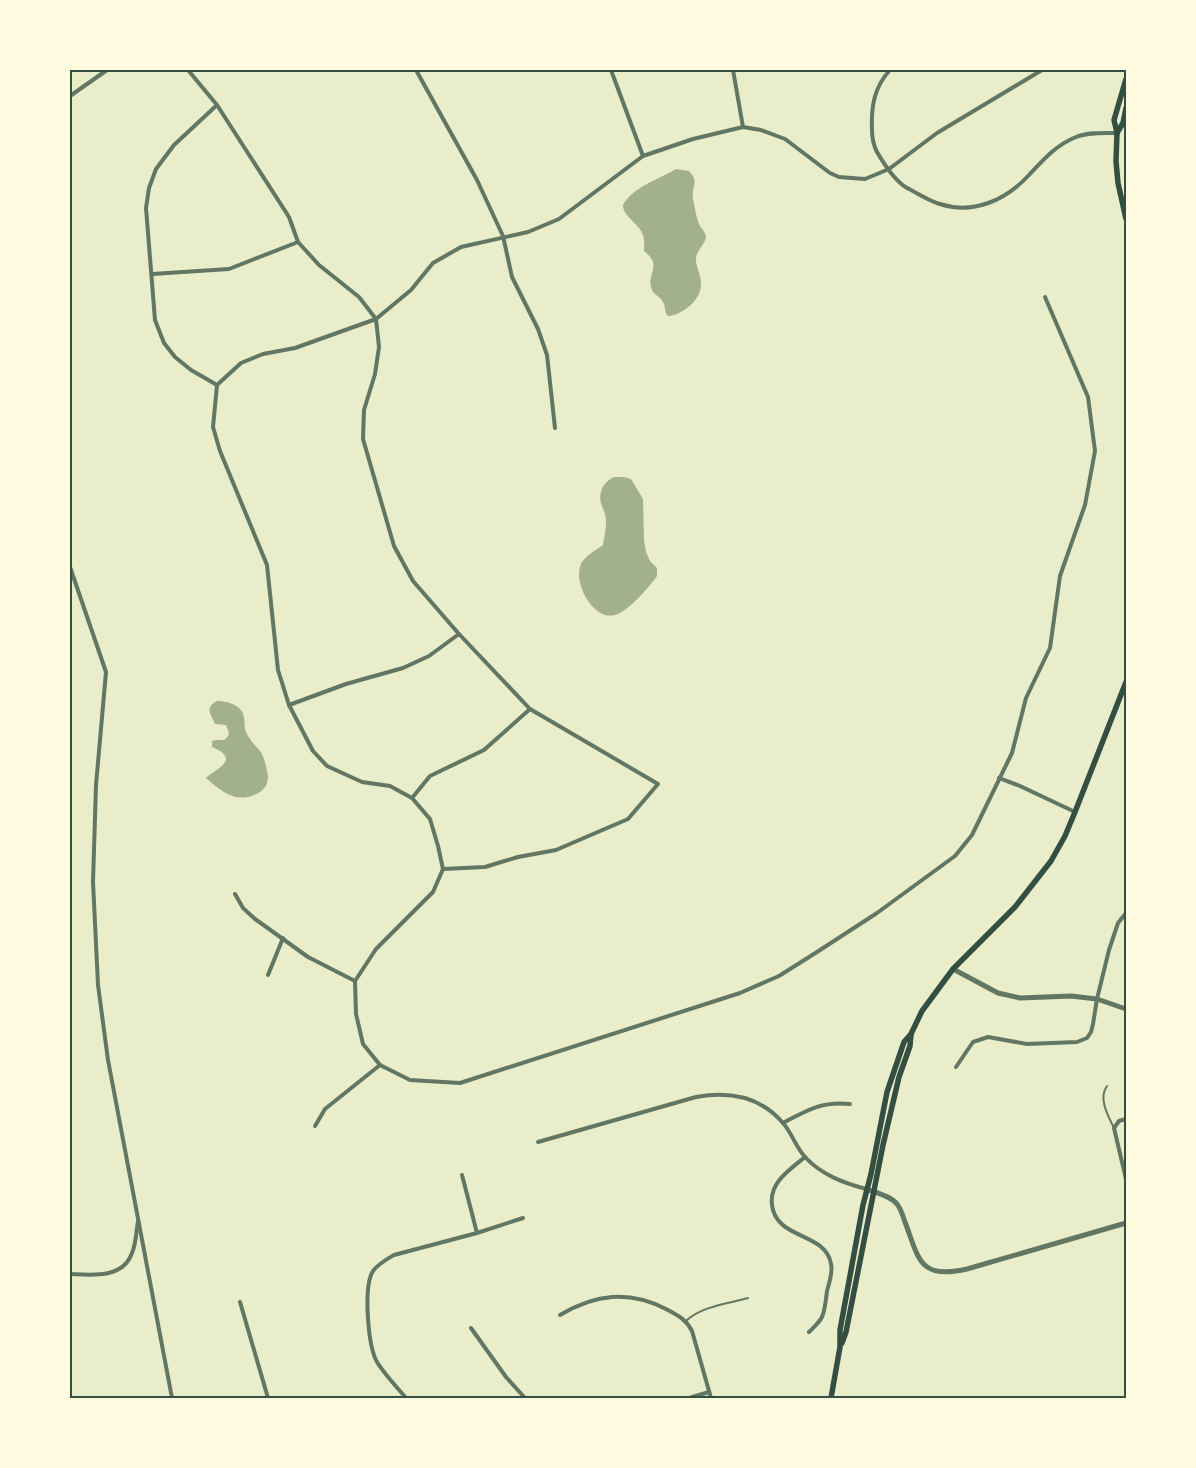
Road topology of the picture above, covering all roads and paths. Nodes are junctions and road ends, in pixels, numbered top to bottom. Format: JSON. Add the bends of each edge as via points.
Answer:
{"nodes":[{"id":1,"x":106,"y":70,"type":"edge"},
{"id":2,"x":188,"y":70,"type":"edge"},
{"id":3,"x":416,"y":70,"type":"edge"},
{"id":4,"x":611,"y":70,"type":"edge"},
{"id":5,"x":733,"y":70,"type":"edge"},
{"id":6,"x":890,"y":70,"type":"edge"},
{"id":7,"x":1042,"y":70,"type":"edge"},
{"id":8,"x":1126,"y":79,"type":"edge"},
{"id":9,"x":70,"y":96,"type":"edge"},
{"id":10,"x":216,"y":105,"type":"junction"},
{"id":11,"x":1126,"y":108,"type":"edge"},
{"id":12,"x":743,"y":127,"type":"junction"},
{"id":13,"x":1117,"y":132,"type":"junction"},
{"id":14,"x":643,"y":156,"type":"junction"},
{"id":15,"x":889,"y":169,"type":"junction"},
{"id":16,"x":1126,"y":219,"type":"edge"},
{"id":17,"x":503,"y":236,"type":"junction"},
{"id":18,"x":298,"y":242,"type":"junction"},
{"id":19,"x":152,"y":274,"type":"junction"},
{"id":20,"x":1045,"y":296,"type":"dead end"},
{"id":21,"x":376,"y":319,"type":"junction"},
{"id":22,"x":217,"y":385,"type":"junction"},
{"id":23,"x":556,"y":428,"type":"dead end"},
{"id":24,"x":70,"y":567,"type":"edge"},
{"id":25,"x":459,"y":634,"type":"junction"},
{"id":26,"x":1126,"y":682,"type":"edge"},
{"id":27,"x":289,"y":705,"type":"junction"},
{"id":28,"x":530,"y":709,"type":"junction"},
{"id":29,"x":999,"y":778,"type":"junction"},
{"id":30,"x":412,"y":798,"type":"junction"},
{"id":31,"x":1076,"y":812,"type":"junction"},
{"id":32,"x":443,"y":869,"type":"junction"},
{"id":33,"x":235,"y":894,"type":"dead end"},
{"id":34,"x":1126,"y":913,"type":"edge"},
{"id":35,"x":283,"y":938,"type":"junction"},
{"id":36,"x":953,"y":969,"type":"junction"},
{"id":37,"x":268,"y":975,"type":"dead end"},
{"id":38,"x":356,"y":981,"type":"junction"},
{"id":39,"x":1097,"y":1000,"type":"junction"},
{"id":40,"x":1126,"y":1009,"type":"edge"},
{"id":41,"x":911,"y":1034,"type":"junction"},
{"id":42,"x":380,"y":1065,"type":"junction"},
{"id":43,"x":956,"y":1067,"type":"dead end"},
{"id":44,"x":1107,"y":1086,"type":"dead end"},
{"id":45,"x":850,"y":1104,"type":"dead end"},
{"id":46,"x":1126,"y":1119,"type":"edge"},
{"id":47,"x":783,"y":1123,"type":"junction"},
{"id":48,"x":315,"y":1126,"type":"dead end"},
{"id":49,"x":1114,"y":1128,"type":"junction"},
{"id":50,"x":538,"y":1142,"type":"dead end"},
{"id":51,"x":805,"y":1157,"type":"junction"},
{"id":52,"x":462,"y":1175,"type":"dead end"},
{"id":53,"x":1126,"y":1179,"type":"edge"},
{"id":54,"x":866,"y":1189,"type":"junction"},
{"id":55,"x":875,"y":1192,"type":"junction"},
{"id":56,"x":523,"y":1218,"type":"dead end"},
{"id":57,"x":138,"y":1220,"type":"junction"},
{"id":58,"x":1126,"y":1223,"type":"edge"},
{"id":59,"x":477,"y":1233,"type":"junction"},
{"id":60,"x":70,"y":1274,"type":"edge"},
{"id":61,"x":748,"y":1298,"type":"dead end"},
{"id":62,"x":240,"y":1302,"type":"dead end"},
{"id":63,"x":560,"y":1315,"type":"dead end"},
{"id":64,"x":686,"y":1321,"type":"junction"},
{"id":65,"x":471,"y":1328,"type":"dead end"},
{"id":66,"x":809,"y":1332,"type":"dead end"},
{"id":67,"x":840,"y":1347,"type":"junction"},
{"id":68,"x":709,"y":1392,"type":"junction"},
{"id":69,"x":172,"y":1398,"type":"edge"},
{"id":70,"x":268,"y":1398,"type":"edge"},
{"id":71,"x":406,"y":1398,"type":"edge"},
{"id":72,"x":525,"y":1398,"type":"edge"},
{"id":73,"x":689,"y":1398,"type":"edge"},
{"id":74,"x":711,"y":1398,"type":"edge"},
{"id":75,"x":831,"y":1398,"type":"edge"}],
"edges":[{"from":1,"to":9,"type":"street"},
{"from":2,"to":10,"type":"street"},
{"from":3,"to":17,"type":"street","via":[[477,180]]},
{"from":4,"to":14,"type":"street"},
{"from":5,"to":12,"type":"street"},
{"from":6,"to":15,"type":"street","via":[[882,78],[871,113],[876,150]]},
{"from":7,"to":15,"type":"street","via":[[937,133]]},
{"from":8,"to":13,"type":"main road","via":[[1114,120]]},
{"from":10,"to":18,"type":"street","via":[[289,217]]},
{"from":10,"to":19,"type":"street","via":[[174,145],[156,169],[146,208]]},
{"from":11,"to":13,"type":"main road"},
{"from":12,"to":14,"type":"street"},
{"from":12,"to":15,"type":"street","via":[[785,139],[839,177],[866,179]]},
{"from":13,"to":15,"type":"street","via":[[1089,134],[1068,140],[1007,195],[965,208],[940,204],[903,186]]},
{"from":13,"to":16,"type":"main road","via":[[1118,183]]},
{"from":14,"to":17,"type":"street","via":[[559,220],[528,232]]},
{"from":17,"to":21,"type":"street","via":[[461,247],[433,263],[411,290]]},
{"from":17,"to":23,"type":"street","via":[[512,277],[547,355]]},
{"from":18,"to":19,"type":"street","via":[[229,269]]},
{"from":18,"to":21,"type":"street","via":[[318,265],[359,296]]},
{"from":19,"to":22,"type":"street","via":[[155,320],[164,343],[191,370]]},
{"from":20,"to":29,"type":"street","via":[[1088,397],[1095,451],[1085,505],[1060,576],[1050,648],[1026,698],[1012,753]]},
{"from":21,"to":22,"type":"street","via":[[241,363]]},
{"from":21,"to":25,"type":"street","via":[[379,347],[364,410],[363,440],[394,546],[413,581]]},
{"from":22,"to":27,"type":"street","via":[[213,427],[267,565],[278,670]]},
{"from":24,"to":57,"type":"street","via":[[106,672],[96,785],[93,882],[98,985],[108,1060]]},
{"from":25,"to":27,"type":"street","via":[[429,656],[403,668]]},
{"from":25,"to":28,"type":"street"},
{"from":26,"to":31,"type":"main road"},
{"from":27,"to":30,"type":"street","via":[[313,751],[327,766],[362,782],[390,786]]},
{"from":28,"to":30,"type":"street","via":[[484,750],[430,776]]},
{"from":28,"to":32,"type":"street","via":[[658,784],[628,819],[556,850],[485,867]]},
{"from":29,"to":31,"type":"street"},
{"from":29,"to":42,"type":"street","via":[[972,835],[955,856],[877,913],[760,986],[460,1082],[410,1080]]},
{"from":30,"to":32,"type":"street","via":[[430,819]]},
{"from":31,"to":36,"type":"main road","via":[[1038,879],[1016,907]]},
{"from":32,"to":38,"type":"street","via":[[433,892],[376,949]]},
{"from":33,"to":35,"type":"street","via":[[255,919]]},
{"from":34,"to":39,"type":"street","via":[[1118,923],[1109,950]]},
{"from":35,"to":37,"type":"street"},
{"from":35,"to":38,"type":"street","via":[[308,957]]},
{"from":36,"to":39,"type":"street","via":[[998,993],[1020,998],[1071,996]]},
{"from":36,"to":41,"type":"main road","via":[[922,1011]]},
{"from":38,"to":42,"type":"street","via":[[356,1014],[363,1044]]},
{"from":39,"to":40,"type":"street"},
{"from":39,"to":43,"type":"street","via":[[1094,1024],[1087,1038],[1077,1042],[1027,1044],[988,1037],[972,1042]]},
{"from":41,"to":54,"type":"main road","via":[[904,1042],[889,1082]]},
{"from":41,"to":55,"type":"main road","via":[[894,1097]]},
{"from":42,"to":48,"type":"street","via":[[325,1109]]},
{"from":44,"to":49,"type":"lane","via":[[1103,1100]]},
{"from":45,"to":47,"type":"street","via":[[817,1106]]},
{"from":46,"to":49,"type":"street","via":[[1119,1121]]},
{"from":47,"to":50,"type":"street","via":[[763,1105],[742,1096],[715,1094],[696,1096]]},
{"from":47,"to":51,"type":"street"},
{"from":49,"to":53,"type":"street"},
{"from":51,"to":54,"type":"street","via":[[826,1174]]},
{"from":51,"to":66,"type":"street","via":[[774,1186],[771,1201],[777,1221],[813,1241],[832,1264],[822,1317]]},
{"from":52,"to":59,"type":"street"},
{"from":54,"to":55,"type":"street"},
{"from":54,"to":67,"type":"main road","via":[[840,1330]]},
{"from":55,"to":58,"type":"street","via":[[897,1204],[921,1262],[944,1273]]},
{"from":55,"to":67,"type":"main road","via":[[846,1332]]},
{"from":56,"to":59,"type":"street"},
{"from":57,"to":60,"type":"street","via":[[129,1260],[118,1270],[99,1275]]},
{"from":57,"to":69,"type":"street"},
{"from":59,"to":71,"type":"street","via":[[394,1255],[373,1271],[368,1289],[369,1341],[385,1373]]},
{"from":61,"to":64,"type":"lane","via":[[703,1310]]},
{"from":62,"to":70,"type":"street"},
{"from":63,"to":64,"type":"street","via":[[575,1306],[620,1296],[636,1297]]},
{"from":64,"to":68,"type":"street","via":[[692,1331]]},
{"from":65,"to":72,"type":"street"},
{"from":67,"to":75,"type":"main road"},
{"from":68,"to":73,"type":"street"},
{"from":68,"to":74,"type":"street"}]}
